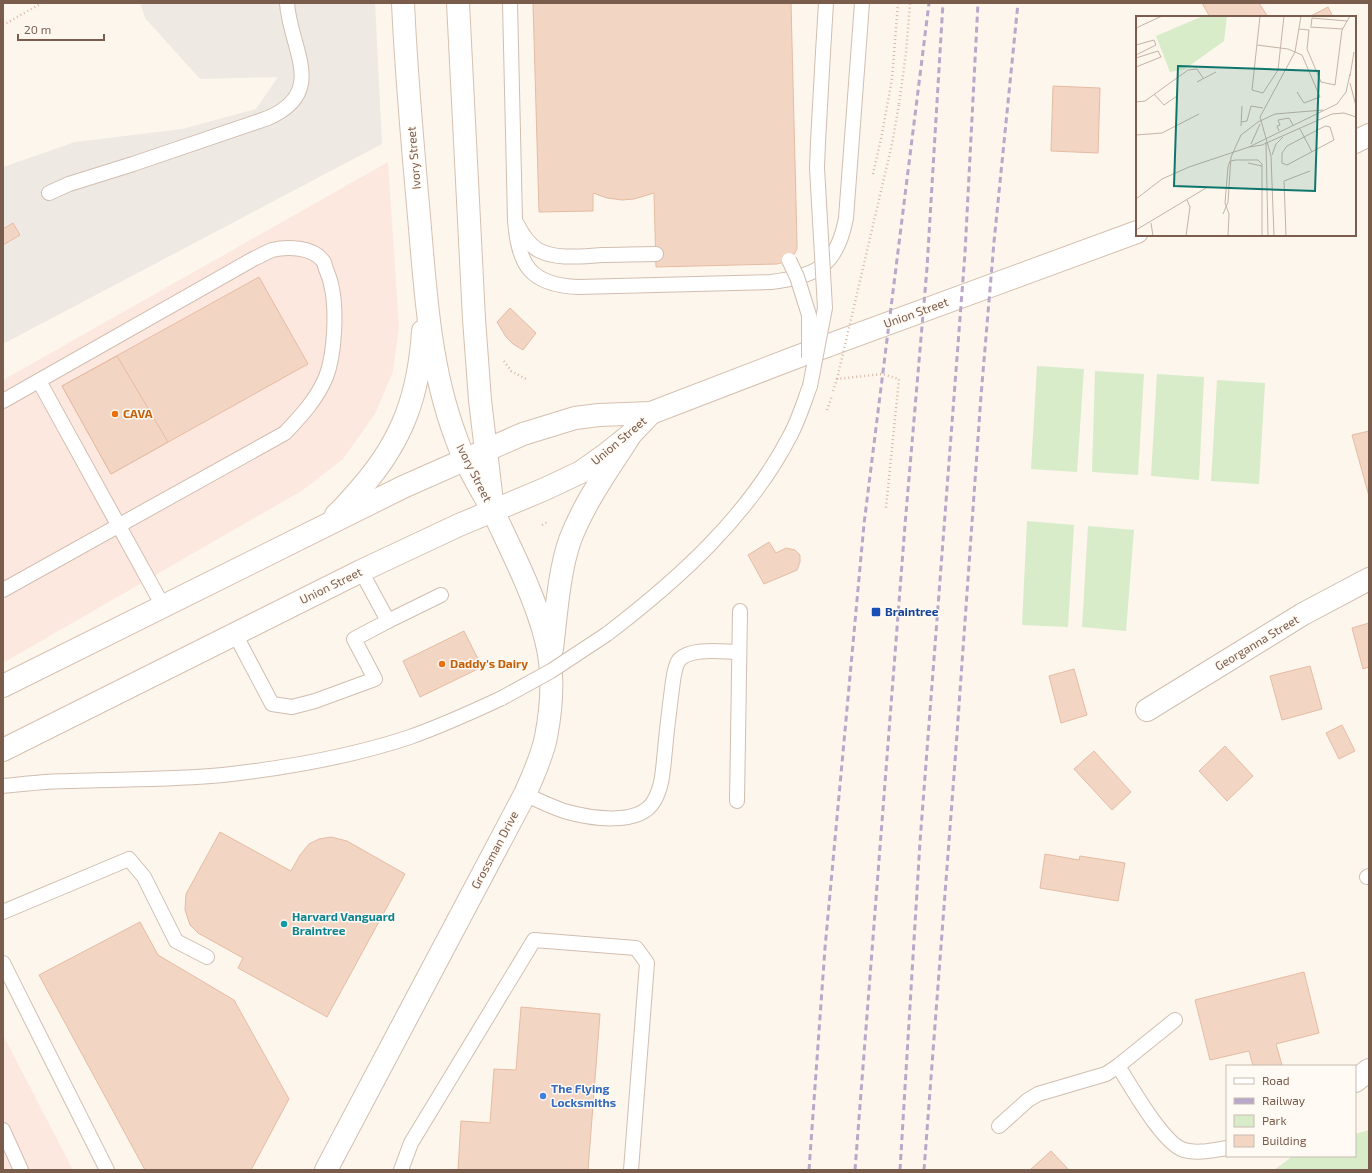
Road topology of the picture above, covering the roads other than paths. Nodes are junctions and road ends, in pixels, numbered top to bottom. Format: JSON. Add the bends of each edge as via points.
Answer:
{"nodes":[{"id":1,"x":287,"y":3,"type":"edge"},
{"id":2,"x":402,"y":3,"type":"edge"},
{"id":3,"x":442,"y":3,"type":"edge"},
{"id":4,"x":458,"y":3,"type":"edge"},
{"id":5,"x":510,"y":3,"type":"edge"},
{"id":6,"x":826,"y":3,"type":"edge"},
{"id":7,"x":862,"y":3,"type":"edge"},
{"id":8,"x":1369,"y":135,"type":"edge"},
{"id":9,"x":1356,"y":142,"type":"edge"},
{"id":10,"x":466,"y":174,"type":"junction"},
{"id":11,"x":49,"y":193,"type":"dead end"},
{"id":12,"x":515,"y":220,"type":"junction"},
{"id":13,"x":1136,"y":232,"type":"edge"},
{"id":14,"x":656,"y":254,"type":"dead end"},
{"id":15,"x":789,"y":260,"type":"dead end"},
{"id":16,"x":426,"y":290,"type":"junction"},
{"id":17,"x":39,"y":380,"type":"junction"},
{"id":18,"x":810,"y":386,"type":"junction"},
{"id":19,"x":3,"y":401,"type":"edge"},
{"id":20,"x":651,"y":413,"type":"junction"},
{"id":21,"x":630,"y":435,"type":"junction"},
{"id":22,"x":486,"y":450,"type":"junction"},
{"id":23,"x":464,"y":459,"type":"junction"},
{"id":24,"x":493,"y":511,"type":"junction"},
{"id":25,"x":119,"y":526,"type":"junction"},
{"id":26,"x":319,"y":529,"type":"junction"},
{"id":27,"x":361,"y":572,"type":"junction"},
{"id":28,"x":1369,"y":579,"type":"edge"},
{"id":29,"x":3,"y":590,"type":"edge"},
{"id":30,"x":441,"y":595,"type":"dead end"},
{"id":31,"x":163,"y":606,"type":"junction"},
{"id":32,"x":740,"y":611,"type":"dead end"},
{"id":33,"x":388,"y":621,"type":"junction"},
{"id":34,"x":235,"y":634,"type":"junction"},
{"id":35,"x":739,"y":652,"type":"junction"},
{"id":36,"x":550,"y":662,"type":"junction"},
{"id":37,"x":3,"y":686,"type":"edge"},
{"id":38,"x":1147,"y":710,"type":"dead end"},
{"id":39,"x":3,"y":750,"type":"edge"},
{"id":40,"x":3,"y":786,"type":"edge"},
{"id":41,"x":525,"y":794,"type":"junction"},
{"id":42,"x":737,"y":801,"type":"dead end"},
{"id":43,"x":3,"y":912,"type":"edge"},
{"id":44,"x":207,"y":957,"type":"dead end"},
{"id":45,"x":3,"y":963,"type":"edge"},
{"id":46,"x":1175,"y":1020,"type":"dead end"},
{"id":47,"x":1118,"y":1066,"type":"junction"},
{"id":48,"x":1369,"y":1070,"type":"edge"},
{"id":49,"x":1356,"y":1080,"type":"edge"},
{"id":50,"x":999,"y":1126,"type":"dead end"},
{"id":51,"x":3,"y":1130,"type":"edge"},
{"id":52,"x":1226,"y":1148,"type":"edge"},
{"id":53,"x":21,"y":1170,"type":"edge"},
{"id":54,"x":107,"y":1170,"type":"edge"},
{"id":55,"x":326,"y":1170,"type":"edge"},
{"id":56,"x":401,"y":1170,"type":"edge"},
{"id":57,"x":631,"y":1170,"type":"edge"}],
"edges":[{"from":1,"to":11,"type":"lane","via":[[302,74],[295,100],[289,106],[268,118],[69,184]]},
{"from":2,"to":16,"type":"street","name":"Ivory Street"},
{"from":3,"to":10,"type":"street"},
{"from":4,"to":10,"type":"street","name":"Ivory Street"},
{"from":5,"to":12,"type":"lane"},
{"from":6,"to":18,"type":"lane","bridge":true,"via":[[818,142],[825,308]]},
{"from":7,"to":12,"type":"lane","via":[[846,218],[837,249],[828,262],[816,271],[801,277],[771,282],[564,286],[552,284],[541,280],[524,263],[516,238]]},
{"from":8,"to":9,"type":"street"},
{"from":10,"to":22,"type":"street","name":"Ivory Street","via":[[480,400]]},
{"from":12,"to":14,"type":"lane","via":[[529,242],[549,254]]},
{"from":13,"to":20,"type":"street","name":"Union Street"},
{"from":15,"to":18,"type":"lane","bridge":true,"via":[[809,315]]},
{"from":16,"to":23,"type":"street","name":"Ivory Street","via":[[438,375],[447,412]]},
{"from":16,"to":26,"type":"street","via":[[416,385],[403,424],[394,444],[370,478],[341,511]]},
{"from":17,"to":19,"type":"lane"},
{"from":17,"to":25,"type":"lane"},
{"from":17,"to":25,"type":"lane","via":[[272,250],[294,248],[311,251],[323,261],[331,283],[334,336],[326,376],[304,413],[285,433]]},
{"from":18,"to":40,"type":"lane","bridge":true,"via":[[788,439],[766,477],[733,521],[681,573],[634,614],[551,671],[502,698],[409,737],[317,761],[207,776]]},
{"from":20,"to":21,"type":"street","name":"Union Street"},
{"from":20,"to":22,"type":"street","name":"Union Street","via":[[575,418],[523,434]]},
{"from":21,"to":24,"type":"street","name":"Union Street","via":[[580,472]]},
{"from":21,"to":36,"type":"street","via":[[587,504],[570,541]]},
{"from":22,"to":23,"type":"street","name":"Union Street"},
{"from":22,"to":24,"type":"street","name":"Ivory Street"},
{"from":23,"to":24,"type":"street","name":"Ivory Street"},
{"from":23,"to":26,"type":"street","name":"Union Street"},
{"from":24,"to":27,"type":"street","name":"Union Street"},
{"from":24,"to":36,"type":"street","name":"Grossman Drive","via":[[540,618]]},
{"from":25,"to":29,"type":"lane"},
{"from":25,"to":31,"type":"lane"},
{"from":26,"to":31,"type":"street","name":"Union Street"},
{"from":27,"to":33,"type":"lane"},
{"from":27,"to":34,"type":"street","name":"Union Street"},
{"from":28,"to":38,"type":"street","name":"Georganna Street","via":[[1303,614]]},
{"from":30,"to":33,"type":"lane"},
{"from":31,"to":37,"type":"street","name":"Union Street"},
{"from":32,"to":35,"type":"lane"},
{"from":33,"to":34,"type":"lane","via":[[354,639],[375,680],[292,707],[272,704]]},
{"from":34,"to":39,"type":"street","name":"Union Street"},
{"from":35,"to":41,"type":"lane","via":[[702,651],[684,656],[678,661],[673,681],[661,781],[655,800],[643,812],[621,818],[594,817],[564,811]]},
{"from":35,"to":42,"type":"lane"},
{"from":36,"to":41,"type":"street","name":"Grossman Drive","via":[[551,700],[546,738]]},
{"from":41,"to":55,"type":"street","name":"Grossman Drive"},
{"from":43,"to":44,"type":"lane","via":[[129,859],[144,877],[176,941]]},
{"from":45,"to":54,"type":"lane"},
{"from":46,"to":47,"type":"lane"},
{"from":47,"to":50,"type":"lane","via":[[1094,1079],[1038,1094]]},
{"from":47,"to":52,"type":"lane","via":[[1159,1128],[1175,1146],[1195,1151]]},
{"from":48,"to":49,"type":"street"},
{"from":51,"to":53,"type":"lane"},
{"from":56,"to":57,"type":"lane","via":[[411,1144],[534,940],[636,948],[647,962]]}]}
